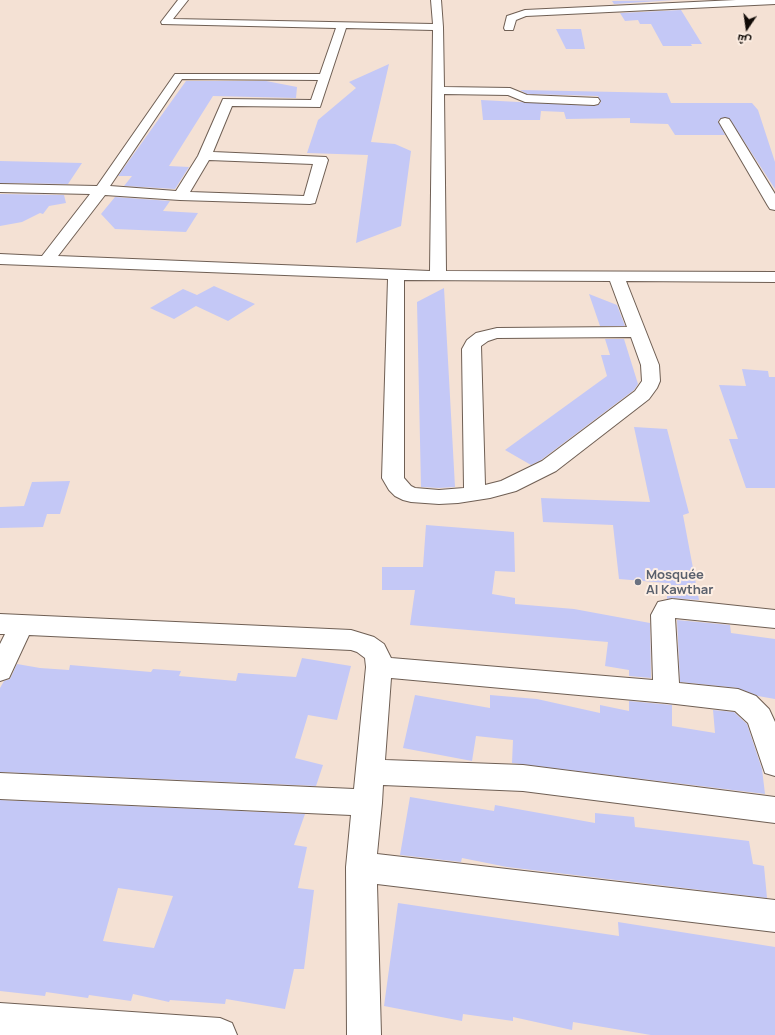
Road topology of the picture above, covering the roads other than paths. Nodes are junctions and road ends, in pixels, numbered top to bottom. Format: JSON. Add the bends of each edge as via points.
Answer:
{"nodes":[{"id":1,"x":183,"y":0,"type":"edge"},
{"id":2,"x":436,"y":0,"type":"edge"},
{"id":3,"x":775,"y":1,"type":"edge"},
{"id":4,"x":342,"y":25,"type":"junction"},
{"id":5,"x":438,"y":27,"type":"junction"},
{"id":6,"x":510,"y":28,"type":"dead end"},
{"id":7,"x":325,"y":78,"type":"junction"},
{"id":8,"x":438,"y":90,"type":"junction"},
{"id":9,"x":594,"y":101,"type":"dead end"},
{"id":10,"x":725,"y":122,"type":"dead end"},
{"id":11,"x":205,"y":156,"type":"junction"},
{"id":12,"x":0,"y":188,"type":"edge"},
{"id":13,"x":101,"y":190,"type":"junction"},
{"id":14,"x":180,"y":196,"type":"junction"},
{"id":15,"x":775,"y":206,"type":"edge"},
{"id":16,"x":0,"y":259,"type":"edge"},
{"id":17,"x":46,"y":261,"type":"junction"},
{"id":18,"x":396,"y":275,"type":"junction"},
{"id":19,"x":438,"y":276,"type":"junction"},
{"id":20,"x":616,"y":276,"type":"junction"},
{"id":21,"x":775,"y":277,"type":"edge"},
{"id":22,"x":638,"y":332,"type":"junction"},
{"id":23,"x":475,"y":494,"type":"junction"},
{"id":24,"x":775,"y":619,"type":"edge"},
{"id":25,"x":10,"y":624,"type":"edge"},
{"id":26,"x":379,"y":667,"type":"junction"},
{"id":27,"x":0,"y":672,"type":"edge"},
{"id":28,"x":667,"y":692,"type":"junction"},
{"id":29,"x":775,"y":764,"type":"edge"},
{"id":30,"x":370,"y":772,"type":"junction"},
{"id":31,"x":0,"y":786,"type":"edge"},
{"id":32,"x":368,"y":802,"type":"junction"},
{"id":33,"x":775,"y":810,"type":"edge"},
{"id":34,"x":361,"y":867,"type":"junction"},
{"id":35,"x":775,"y":916,"type":"edge"},
{"id":36,"x":0,"y":1020,"type":"edge"},
{"id":37,"x":220,"y":1035,"type":"edge"},
{"id":38,"x":364,"y":1035,"type":"edge"}],
"edges":[{"from":1,"to":4,"type":"street","via":[[166,22]]},
{"from":2,"to":5,"type":"street"},
{"from":3,"to":6,"type":"street","via":[[525,13],[511,18]]},
{"from":4,"to":5,"type":"street"},
{"from":4,"to":7,"type":"street"},
{"from":5,"to":8,"type":"street"},
{"from":7,"to":11,"type":"street","via":[[316,104],[227,102]]},
{"from":7,"to":13,"type":"street","via":[[179,76]]},
{"from":8,"to":9,"type":"street","via":[[510,92],[525,98]]},
{"from":8,"to":19,"type":"street"},
{"from":10,"to":15,"type":"street"},
{"from":11,"to":14,"type":"street"},
{"from":11,"to":14,"type":"street","via":[[321,160],[310,200]]},
{"from":12,"to":13,"type":"street"},
{"from":13,"to":14,"type":"street"},
{"from":13,"to":17,"type":"street"},
{"from":16,"to":17,"type":"street"},
{"from":17,"to":18,"type":"street"},
{"from":18,"to":19,"type":"street"},
{"from":18,"to":23,"type":"street","via":[[393,478],[396,485],[411,495],[439,497]]},
{"from":19,"to":20,"type":"street"},
{"from":20,"to":21,"type":"street"},
{"from":20,"to":22,"type":"street"},
{"from":22,"to":23,"type":"street","via":[[652,373],[648,388],[642,395],[549,466],[508,486]]},
{"from":22,"to":23,"type":"street","via":[[497,333],[482,337],[473,344],[471,349]]},
{"from":24,"to":28,"type":"street","via":[[668,609],[663,614]]},
{"from":25,"to":26,"type":"street","via":[[351,640],[365,644],[374,651],[378,656]]},
{"from":25,"to":27,"type":"street"},
{"from":26,"to":28,"type":"street"},
{"from":26,"to":30,"type":"street"},
{"from":28,"to":29,"type":"street","via":[[738,700],[747,704],[760,716]]},
{"from":30,"to":32,"type":"street"},
{"from":30,"to":33,"type":"street","via":[[563,782]]},
{"from":31,"to":32,"type":"street"},
{"from":32,"to":34,"type":"street"},
{"from":34,"to":35,"type":"street"},
{"from":34,"to":38,"type":"street"},
{"from":36,"to":37,"type":"street"}]}
